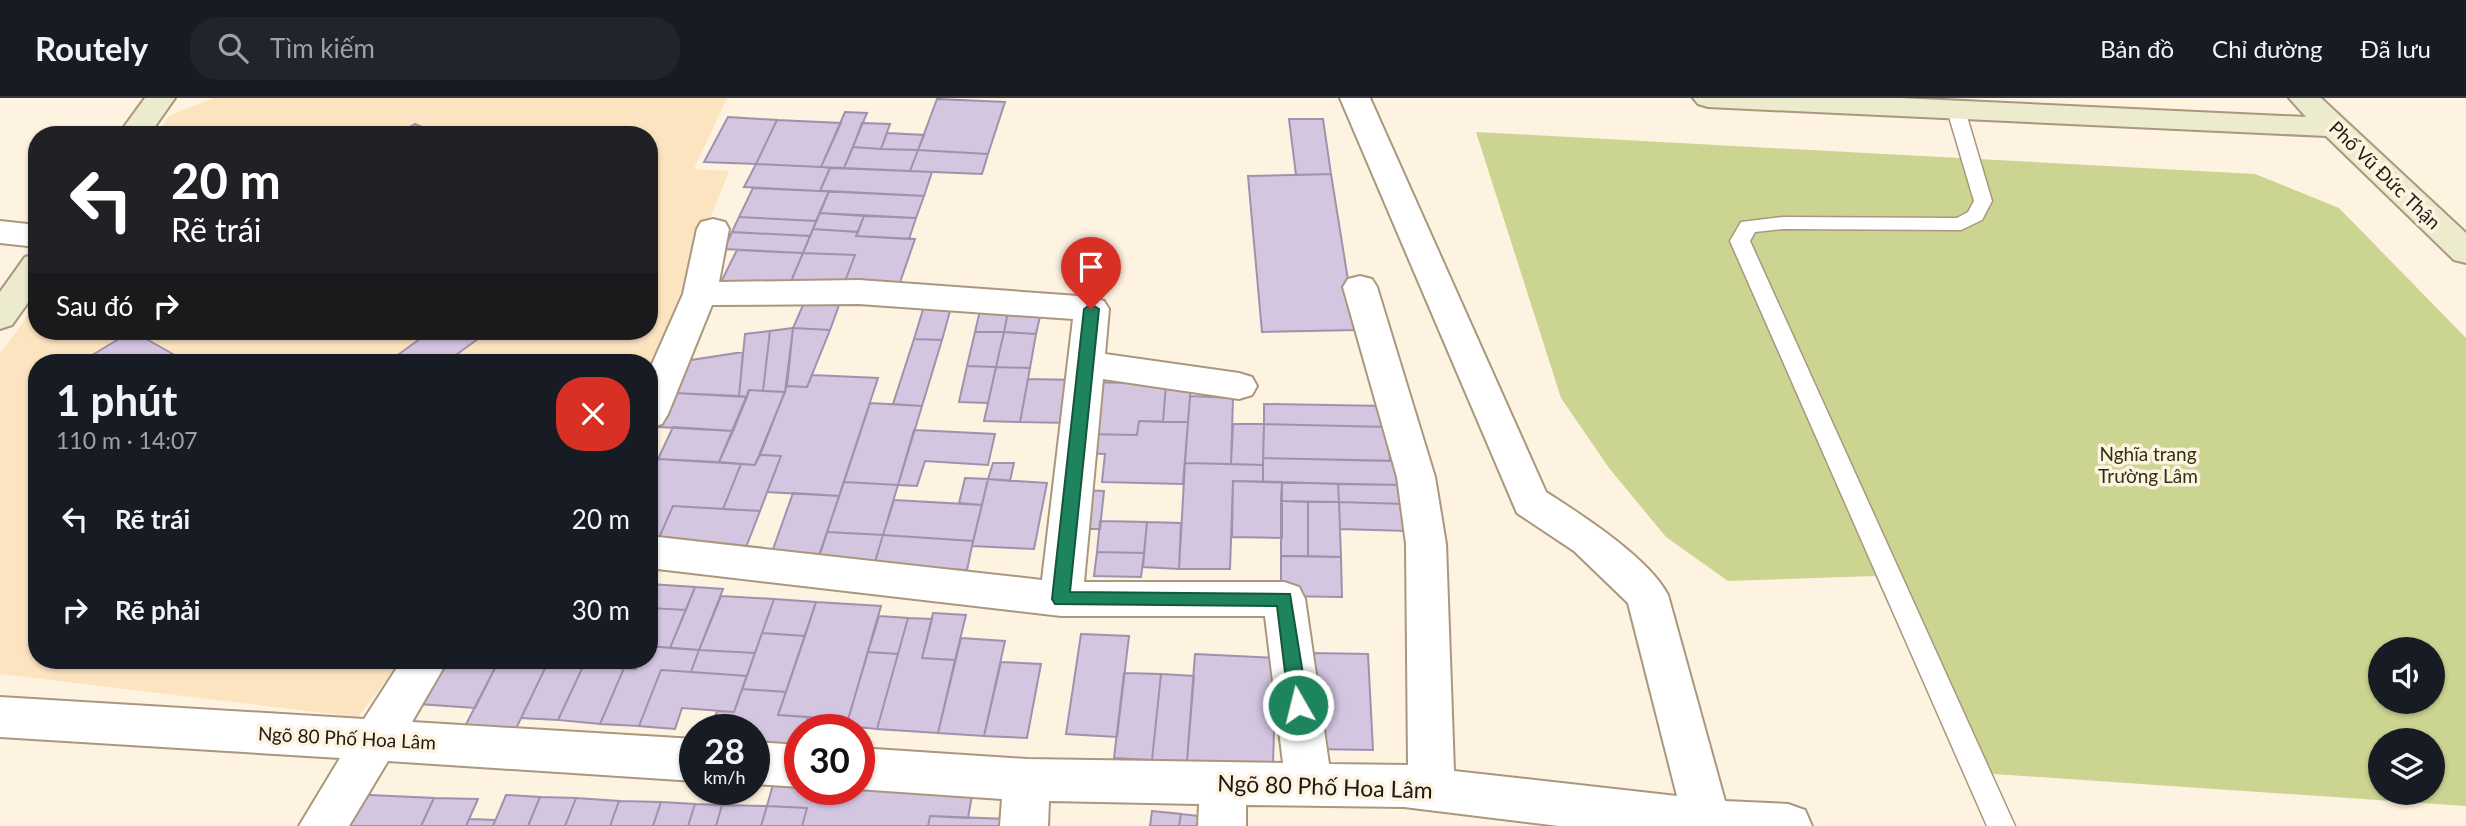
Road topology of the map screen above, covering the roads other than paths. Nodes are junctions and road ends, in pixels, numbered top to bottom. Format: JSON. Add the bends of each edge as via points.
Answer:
{"nodes":[{"id":1,"x":160,"y":98,"type":"edge"},
{"id":2,"x":1356,"y":98,"type":"edge"},
{"id":3,"x":1709,"y":98,"type":"edge"},
{"id":4,"x":2304,"y":98,"type":"edge"},
{"id":5,"x":1956,"y":110,"type":"junction"},
{"id":6,"x":140,"y":126,"type":"edge"},
{"id":7,"x":2334,"y":127,"type":"junction"},
{"id":8,"x":713,"y":229,"type":"dead end"},
{"id":9,"x":0,"y":232,"type":"edge"},
{"id":10,"x":28,"y":235,"type":"edge"},
{"id":11,"x":2466,"y":252,"type":"edge"},
{"id":12,"x":28,"y":278,"type":"edge"},
{"id":13,"x":1360,"y":287,"type":"dead end"},
{"id":14,"x":700,"y":293,"type":"junction"},
{"id":15,"x":0,"y":317,"type":"edge"},
{"id":16,"x":1086,"y":364,"type":"junction"},
{"id":17,"x":1239,"y":386,"type":"dead end"},
{"id":18,"x":658,"y":393,"type":"edge"},
{"id":19,"x":658,"y":553,"type":"edge"},
{"id":20,"x":1061,"y":599,"type":"junction"},
{"id":21,"x":420,"y":669,"type":"edge"},
{"id":22,"x":0,"y":717,"type":"edge"},
{"id":23,"x":376,"y":740,"type":"junction"},
{"id":24,"x":679,"y":759,"type":"edge"},
{"id":25,"x":875,"y":770,"type":"edge"},
{"id":26,"x":1027,"y":780,"type":"junction"},
{"id":27,"x":1309,"y":785,"type":"junction"},
{"id":28,"x":1431,"y":789,"type":"junction"},
{"id":29,"x":1223,"y":804,"type":"edge"},
{"id":30,"x":1520,"y":813,"type":"edge"},
{"id":31,"x":1707,"y":821,"type":"junction"},
{"id":32,"x":323,"y":826,"type":"edge"},
{"id":33,"x":1024,"y":826,"type":"edge"},
{"id":34,"x":1788,"y":826,"type":"edge"},
{"id":35,"x":2001,"y":826,"type":"edge"}],
"edges":[{"from":1,"to":6,"type":"street"},
{"from":2,"to":31,"type":"street","via":[[1531,502],[1588,540],[1647,595]]},
{"from":3,"to":5,"type":"street"},
{"from":4,"to":7,"type":"street","name":"Phố Vũ Đức Thận"},
{"from":5,"to":7,"type":"street"},
{"from":5,"to":35,"type":"lane","via":[[1983,201],[1975,216],[1961,224],[1748,226],[1740,241]]},
{"from":7,"to":11,"type":"street","name":"Phố Vũ Đức Thận"},
{"from":8,"to":14,"type":"street"},
{"from":9,"to":10,"type":"street"},
{"from":12,"to":15,"type":"street"},
{"from":13,"to":28,"type":"street","via":[[1416,477],[1426,544]]},
{"from":14,"to":16,"type":"street","via":[[859,292],[1091,309]]},
{"from":14,"to":18,"type":"street"},
{"from":16,"to":17,"type":"street"},
{"from":16,"to":20,"type":"street"},
{"from":19,"to":20,"type":"street"},
{"from":20,"to":27,"type":"street","via":[[1284,599]]},
{"from":21,"to":23,"type":"street"},
{"from":22,"to":23,"type":"street","name":"Ngõ 80 Phố Hoa Lâm"},
{"from":23,"to":24,"type":"street","name":"Ngõ 80 Phố Hoa Lâm"},
{"from":23,"to":32,"type":"street"},
{"from":25,"to":26,"type":"street","name":"Ngõ 80 Phố Hoa Lâm"},
{"from":26,"to":29,"type":"street","name":"Ngõ 80 Phố Hoa Lâm"},
{"from":26,"to":33,"type":"street"},
{"from":27,"to":28,"type":"street","name":"Ngõ 80 Phố Hoa Lâm"},
{"from":27,"to":29,"type":"street","name":"Ngõ 80 Phố Hoa Lâm"},
{"from":28,"to":30,"type":"street","name":"Ngõ 80 Phố Hoa Lâm"},
{"from":30,"to":31,"type":"street","name":"Ngõ 80 Phố Hoa Lâm"},
{"from":31,"to":34,"type":"street","name":"Ngõ 80 Phố Hoa Lâm"}]}
